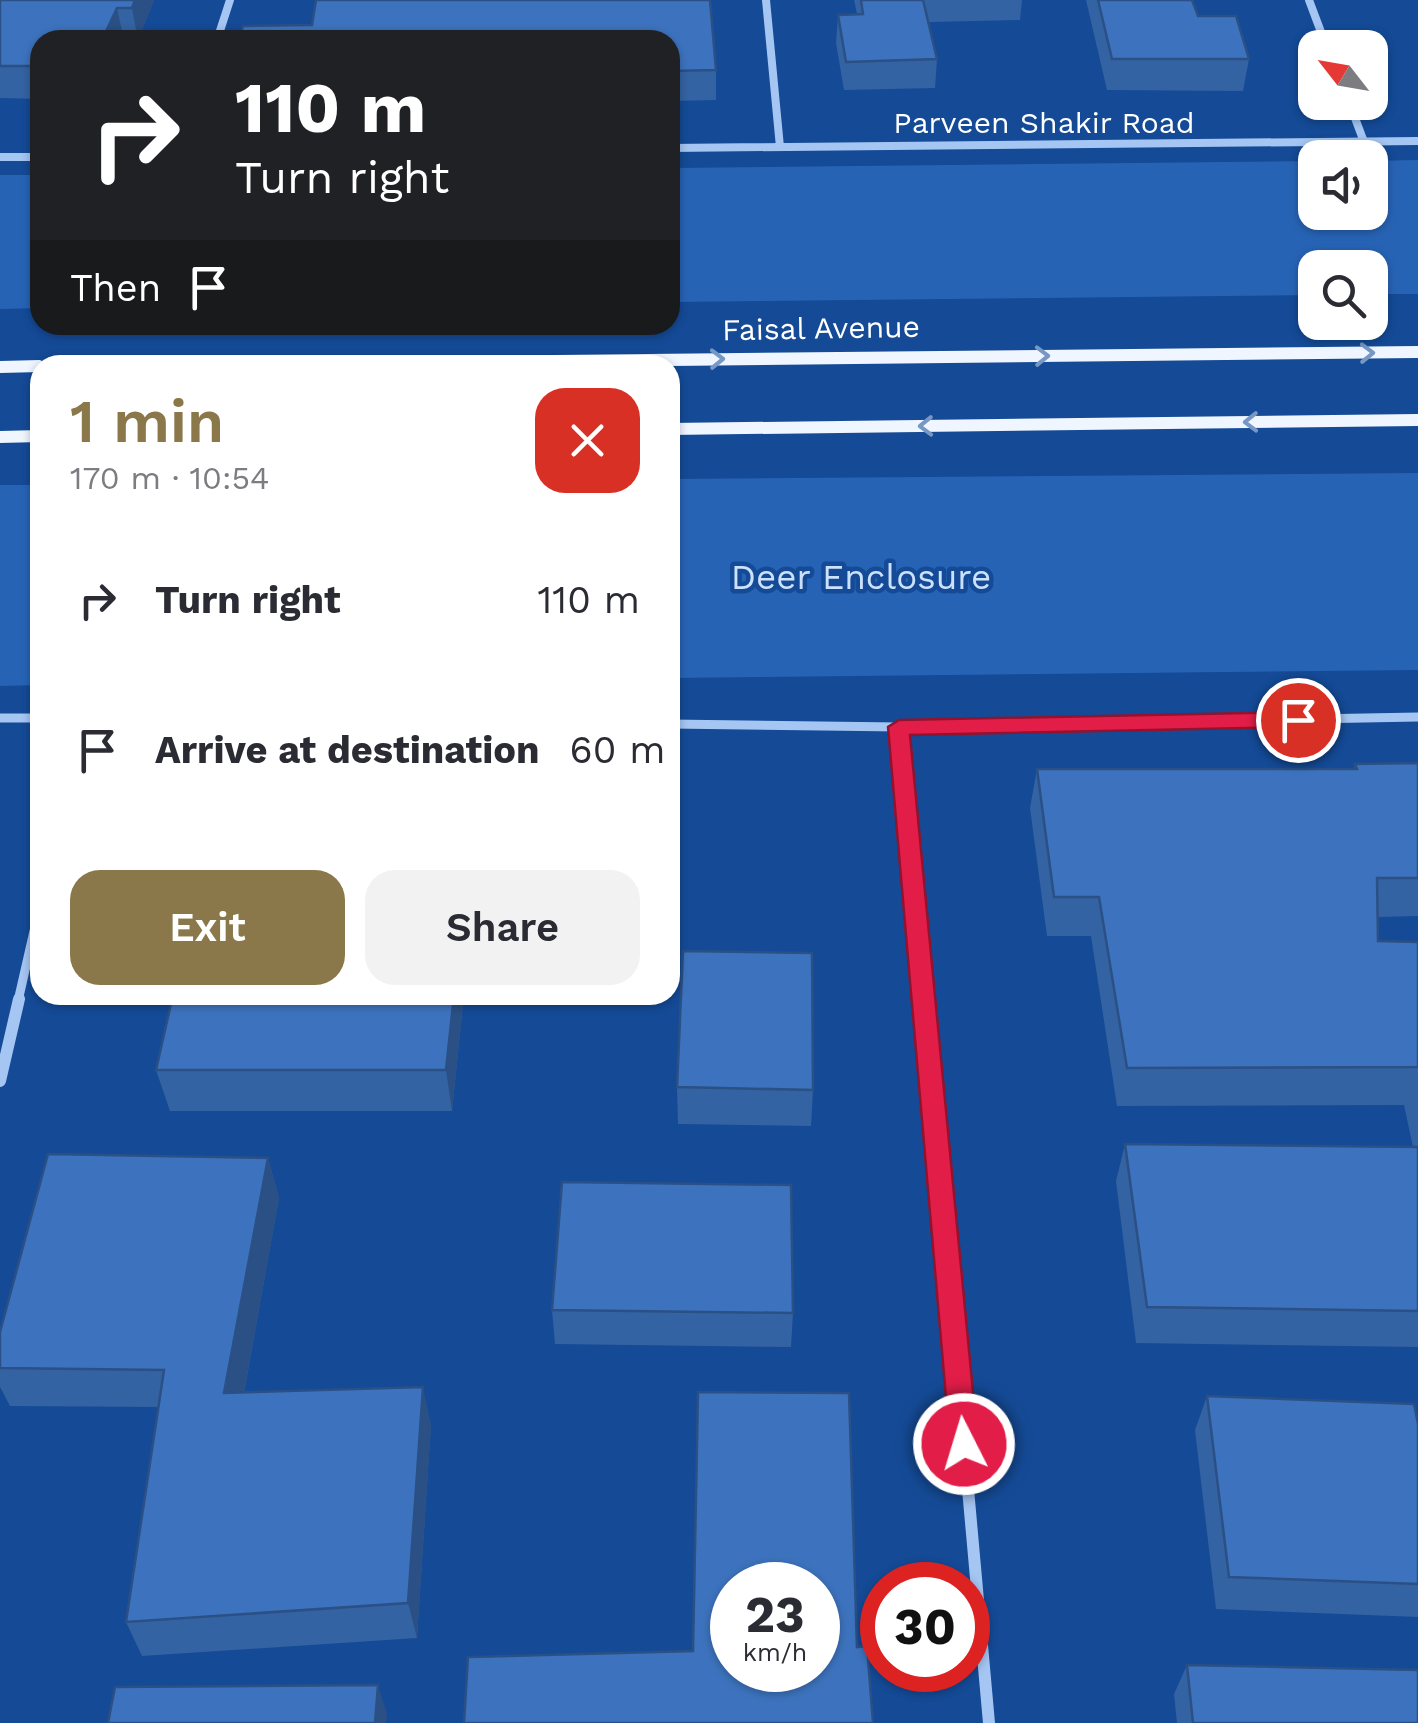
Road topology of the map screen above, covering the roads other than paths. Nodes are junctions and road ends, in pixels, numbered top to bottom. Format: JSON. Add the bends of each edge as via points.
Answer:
{"nodes":[{"id":1,"x":230,"y":0,"type":"edge"},
{"id":2,"x":766,"y":0,"type":"edge"},
{"id":3,"x":1309,"y":0,"type":"edge"},
{"id":4,"x":220,"y":30,"type":"edge"},
{"id":5,"x":1320,"y":30,"type":"edge"},
{"id":6,"x":1418,"y":141,"type":"edge"},
{"id":7,"x":1388,"y":142,"type":"edge"},
{"id":8,"x":1298,"y":143,"type":"edge"},
{"id":9,"x":780,"y":147,"type":"junction"},
{"id":10,"x":680,"y":148,"type":"edge"},
{"id":11,"x":0,"y":157,"type":"edge"},
{"id":12,"x":30,"y":157,"type":"edge"},
{"id":13,"x":1418,"y":352,"type":"edge"},
{"id":14,"x":680,"y":360,"type":"edge"},
{"id":15,"x":30,"y":366,"type":"edge"},
{"id":16,"x":0,"y":367,"type":"edge"},
{"id":17,"x":1418,"y":420,"type":"edge"},
{"id":18,"x":680,"y":429,"type":"edge"},
{"id":19,"x":30,"y":436,"type":"edge"},
{"id":20,"x":0,"y":437,"type":"edge"},
{"id":21,"x":1418,"y":717,"type":"edge"},
{"id":22,"x":0,"y":718,"type":"edge"},
{"id":23,"x":30,"y":718,"type":"edge"},
{"id":24,"x":680,"y":724,"type":"edge"},
{"id":25,"x":899,"y":727,"type":"junction"},
{"id":26,"x":30,"y":950,"type":"edge"},
{"id":27,"x":0,"y":1081,"type":"edge"},
{"id":28,"x":989,"y":1723,"type":"edge"}],
"edges":[{"from":1,"to":4,"type":"street"},
{"from":2,"to":9,"type":"street"},
{"from":3,"to":5,"type":"street"},
{"from":6,"to":7,"type":"street","name":"Parveen Shakir Road"},
{"from":8,"to":9,"type":"street","name":"Parveen Shakir Road"},
{"from":9,"to":10,"type":"street","name":"Parveen Shakir Road"},
{"from":11,"to":12,"type":"street"},
{"from":14,"to":13,"type":"main road","name":"Faisal Avenue","one_way":true},
{"from":15,"to":16,"type":"main road"},
{"from":17,"to":18,"type":"main road","one_way":true},
{"from":19,"to":20,"type":"main road"},
{"from":21,"to":25,"type":"street"},
{"from":22,"to":23,"type":"street"},
{"from":24,"to":25,"type":"street"},
{"from":25,"to":28,"type":"street"},
{"from":26,"to":27,"type":"street"}]}
